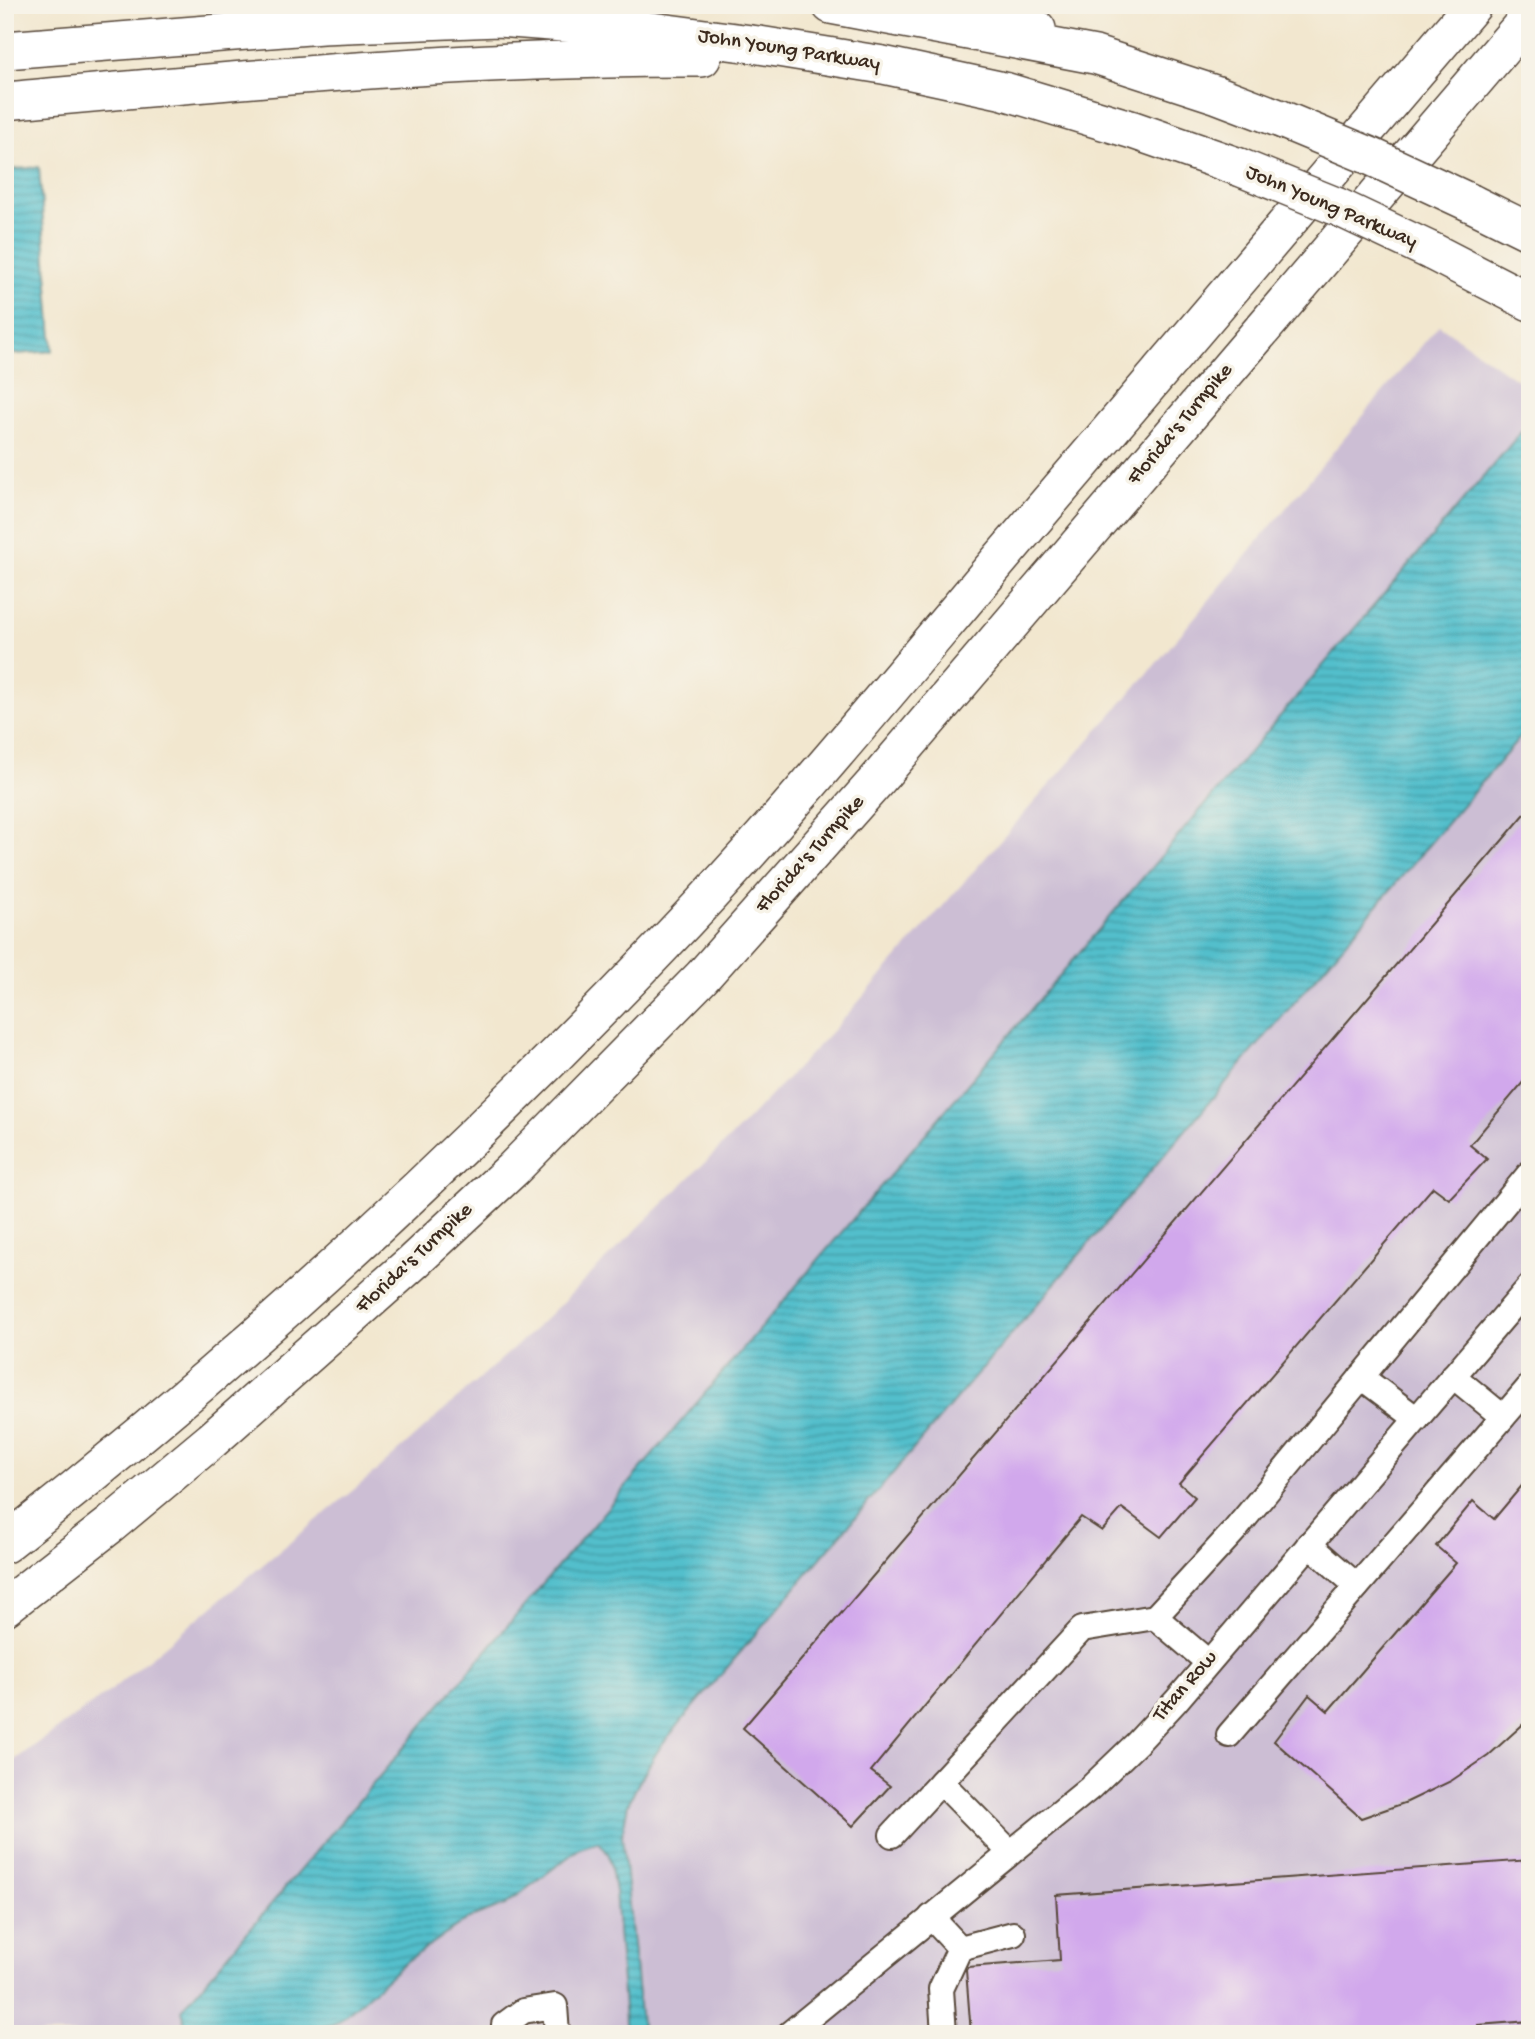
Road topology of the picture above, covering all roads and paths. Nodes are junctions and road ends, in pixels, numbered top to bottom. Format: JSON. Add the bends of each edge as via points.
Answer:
{"nodes":[{"id":1,"x":831,"y":5,"type":"edge"},
{"id":2,"x":982,"y":5,"type":"edge"},
{"id":3,"x":1473,"y":5,"type":"edge"},
{"id":4,"x":1530,"y":16,"type":"edge"},
{"id":5,"x":5,"y":50,"type":"edge"},
{"id":6,"x":1095,"y":55,"type":"junction"},
{"id":7,"x":883,"y":65,"type":"junction"},
{"id":8,"x":5,"y":101,"type":"edge"},
{"id":9,"x":1530,"y":232,"type":"edge"},
{"id":10,"x":1530,"y":302,"type":"edge"},
{"id":11,"x":1530,"y":1172,"type":"edge"},
{"id":12,"x":1530,"y":1286,"type":"edge"},
{"id":13,"x":1453,"y":1376,"type":"junction"},
{"id":14,"x":1361,"y":1377,"type":"junction"},
{"id":15,"x":1530,"y":1386,"type":"edge"},
{"id":16,"x":1503,"y":1417,"type":"junction"},
{"id":17,"x":1417,"y":1419,"type":"junction"},
{"id":18,"x":5,"y":1544,"type":"edge"},
{"id":19,"x":1309,"y":1544,"type":"junction"},
{"id":20,"x":1357,"y":1586,"type":"junction"},
{"id":21,"x":5,"y":1607,"type":"edge"},
{"id":22,"x":1155,"y":1617,"type":"junction"},
{"id":23,"x":1208,"y":1662,"type":"junction"},
{"id":24,"x":1229,"y":1735,"type":"dead end"},
{"id":25,"x":941,"y":1782,"type":"junction"},
{"id":26,"x":892,"y":1835,"type":"dead end"},
{"id":27,"x":1010,"y":1853,"type":"junction"},
{"id":28,"x":931,"y":1917,"type":"junction"},
{"id":29,"x":1013,"y":1934,"type":"dead end"},
{"id":30,"x":960,"y":1948,"type":"junction"},
{"id":31,"x":505,"y":2034,"type":"edge"},
{"id":32,"x":557,"y":2034,"type":"edge"},
{"id":33,"x":789,"y":2034,"type":"edge"},
{"id":34,"x":944,"y":2034,"type":"edge"}],
"edges":[{"from":1,"to":6,"type":"highway"},
{"from":2,"to":6,"type":"highway"},
{"from":3,"to":18,"type":"highway","via":[[850,735],[666,942],[478,1133],[370,1234],[180,1402]]},
{"from":4,"to":21,"type":"highway","name":"Florida's Turnpike","via":[[879,778],[702,976],[513,1169],[413,1262],[212,1440]]},
{"from":5,"to":7,"type":"highway","name":"John Young Parkway","via":[[322,25],[498,18],[629,28]]},
{"from":6,"to":9,"type":"highway","bridge":true,"via":[[1281,119]]},
{"from":7,"to":8,"type":"highway","via":[[621,57],[327,72]]},
{"from":7,"to":10,"type":"highway","name":"John Young Parkway","bridge":true,"via":[[1004,91],[1239,167],[1338,207]]},
{"from":11,"to":14,"type":"street"},
{"from":12,"to":13,"type":"street","name":"Titan Row"},
{"from":13,"to":16,"type":"street"},
{"from":13,"to":17,"type":"street","name":"Titan Row"},
{"from":14,"to":17,"type":"street"},
{"from":14,"to":22,"type":"street","via":[[1235,1530]]},
{"from":15,"to":16,"type":"street"},
{"from":16,"to":20,"type":"street"},
{"from":17,"to":19,"type":"street","name":"Titan Row"},
{"from":19,"to":20,"type":"street"},
{"from":19,"to":23,"type":"street","name":"Titan Row"},
{"from":20,"to":24,"type":"street"},
{"from":22,"to":23,"type":"street"},
{"from":22,"to":25,"type":"street","via":[[1082,1629]]},
{"from":23,"to":27,"type":"street","name":"Titan Row","via":[[1137,1743]]},
{"from":25,"to":26,"type":"street"},
{"from":25,"to":27,"type":"street"},
{"from":27,"to":28,"type":"street","name":"Titan Row"},
{"from":28,"to":30,"type":"street"},
{"from":28,"to":33,"type":"street","name":"Titan Row"},
{"from":29,"to":30,"type":"street"},
{"from":30,"to":34,"type":"street","via":[[941,1989]]},
{"from":31,"to":32,"type":"street","via":[[504,2025],[523,2011],[555,2006]]}]}
